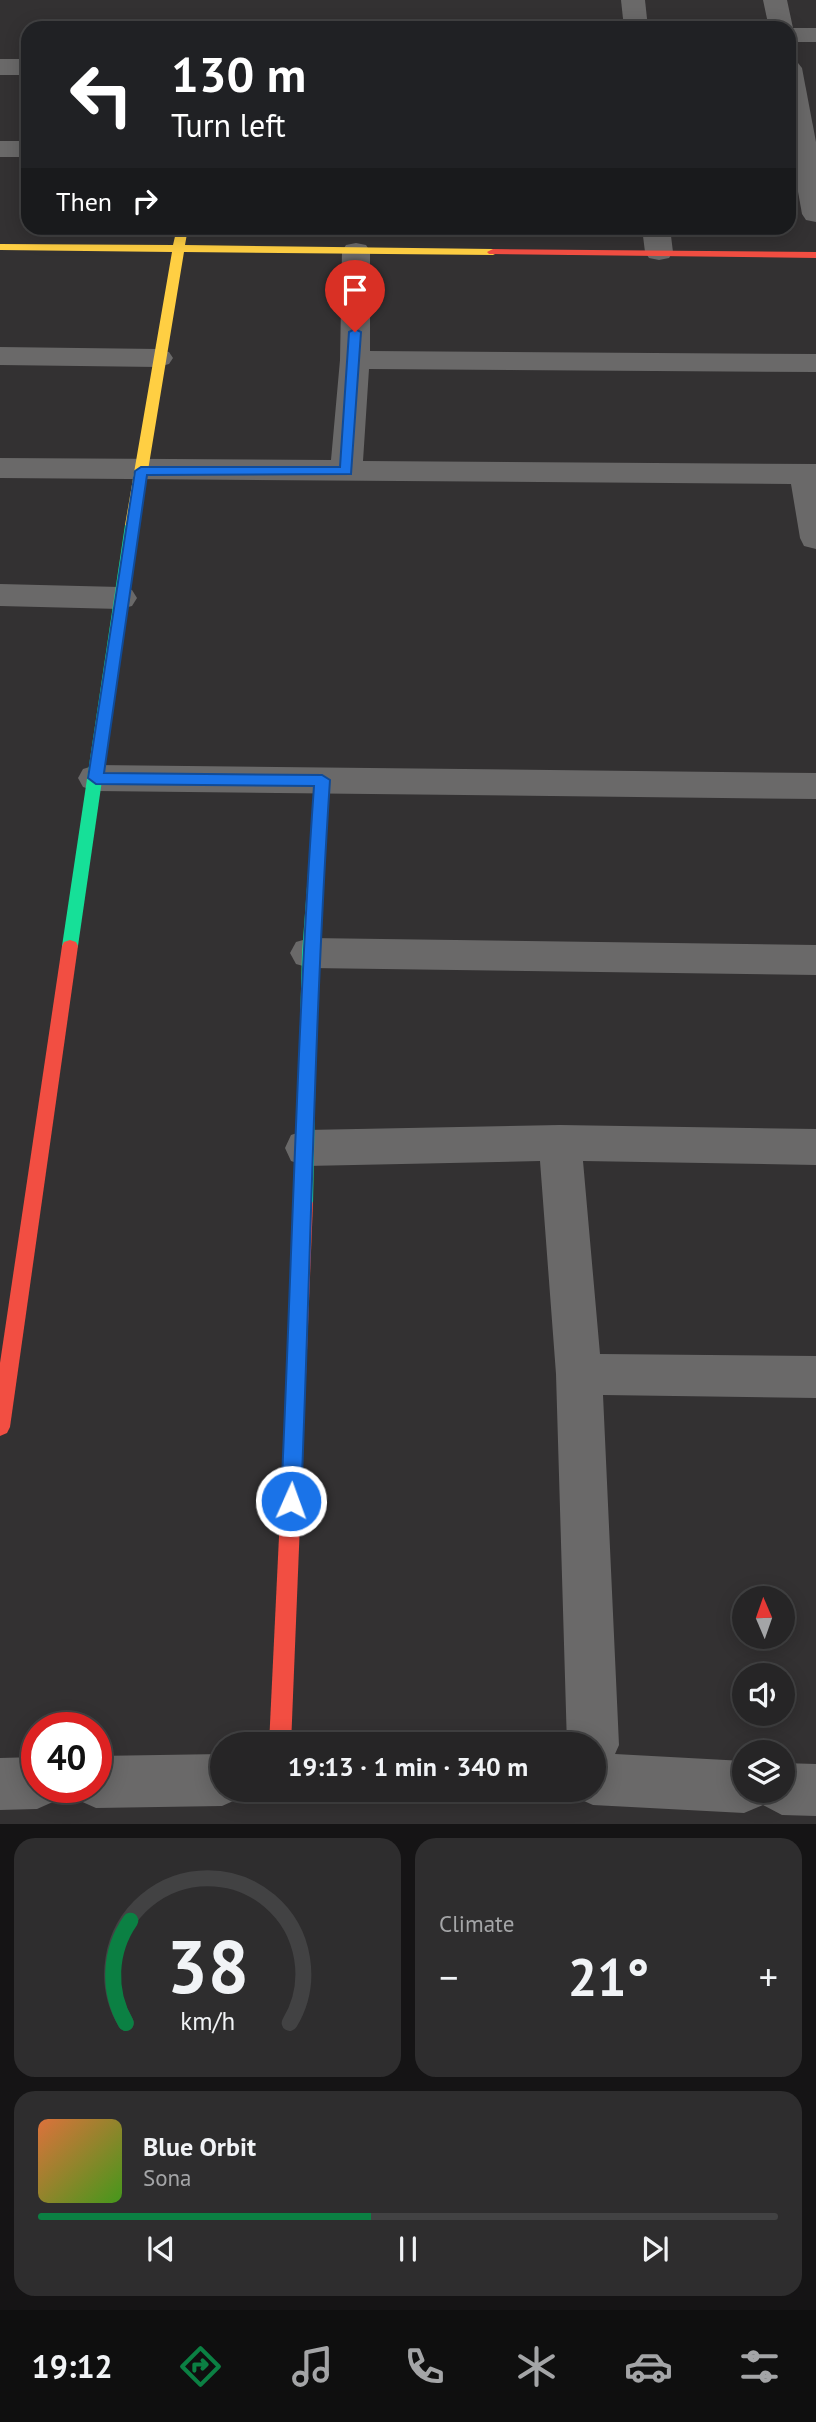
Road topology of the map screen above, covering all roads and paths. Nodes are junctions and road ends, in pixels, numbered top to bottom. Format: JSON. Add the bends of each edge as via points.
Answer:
{"nodes":[{"id":1,"x":633,"y":0,"type":"edge"},
{"id":2,"x":775,"y":0,"type":"edge"},
{"id":3,"x":635,"y":21,"type":"edge"},
{"id":4,"x":780,"y":21,"type":"edge"},
{"id":5,"x":796,"y":34,"type":"edge"},
{"id":6,"x":816,"y":35,"type":"edge"},
{"id":7,"x":0,"y":67,"type":"edge"},
{"id":8,"x":21,"y":67,"type":"edge"},
{"id":9,"x":796,"y":106,"type":"edge"},
{"id":10,"x":0,"y":149,"type":"edge"},
{"id":11,"x":21,"y":149,"type":"edge"},
{"id":12,"x":816,"y":214,"type":"edge"},
{"id":13,"x":181,"y":235,"type":"edge"},
{"id":14,"x":657,"y":240,"type":"edge"},
{"id":15,"x":0,"y":247,"type":"edge"},
{"id":16,"x":179,"y":248,"type":"junction"},
{"id":17,"x":356,"y":251,"type":"junction"},
{"id":18,"x":816,"y":255,"type":"edge"},
{"id":19,"x":0,"y":356,"type":"edge"},
{"id":20,"x":158,"y":358,"type":"junction"},
{"id":21,"x":355,"y":360,"type":"junction"},
{"id":22,"x":816,"y":363,"type":"edge"},
{"id":23,"x":0,"y":468,"type":"edge"},
{"id":24,"x":141,"y":471,"type":"junction"},
{"id":25,"x":346,"y":471,"type":"junction"},
{"id":26,"x":810,"y":474,"type":"edge"},
{"id":27,"x":816,"y":538,"type":"edge"},
{"id":28,"x":0,"y":595,"type":"edge"},
{"id":29,"x":120,"y":598,"type":"junction"},
{"id":30,"x":96,"y":778,"type":"junction"},
{"id":31,"x":322,"y":780,"type":"junction"},
{"id":32,"x":816,"y":786,"type":"edge"},
{"id":33,"x":310,"y":953,"type":"junction"},
{"id":34,"x":816,"y":960,"type":"edge"},
{"id":35,"x":560,"y":1143,"type":"junction"},
{"id":36,"x":816,"y":1147,"type":"edge"},
{"id":37,"x":306,"y":1148,"type":"junction"},
{"id":38,"x":7,"y":1329,"type":"edge"},
{"id":39,"x":579,"y":1374,"type":"junction"},
{"id":40,"x":816,"y":1377,"type":"edge"},
{"id":41,"x":0,"y":1427,"type":"edge"},
{"id":42,"x":281,"y":1732,"type":"edge"},
{"id":43,"x":593,"y":1732,"type":"edge"},
{"id":44,"x":210,"y":1780,"type":"edge"},
{"id":45,"x":606,"y":1780,"type":"edge"},
{"id":46,"x":112,"y":1782,"type":"edge"},
{"id":47,"x":21,"y":1783,"type":"edge"},
{"id":48,"x":0,"y":1784,"type":"edge"},
{"id":49,"x":732,"y":1786,"type":"edge"},
{"id":50,"x":795,"y":1789,"type":"edge"},
{"id":51,"x":816,"y":1790,"type":"edge"}],
"edges":[{"from":1,"to":3,"type":"street"},
{"from":2,"to":4,"type":"street"},
{"from":5,"to":6,"type":"street"},
{"from":7,"to":8,"type":"street"},
{"from":9,"to":12,"type":"street"},
{"from":10,"to":11,"type":"street"},
{"from":13,"to":16,"type":"street"},
{"from":14,"to":17,"type":"street"},
{"from":14,"to":18,"type":"street"},
{"from":15,"to":16,"type":"street"},
{"from":16,"to":17,"type":"street"},
{"from":16,"to":20,"type":"street"},
{"from":17,"to":21,"type":"street"},
{"from":19,"to":20,"type":"street"},
{"from":20,"to":24,"type":"street"},
{"from":21,"to":22,"type":"street"},
{"from":21,"to":25,"type":"street"},
{"from":23,"to":24,"type":"street"},
{"from":24,"to":25,"type":"street"},
{"from":24,"to":29,"type":"street"},
{"from":25,"to":26,"type":"street"},
{"from":26,"to":27,"type":"street"},
{"from":28,"to":29,"type":"street"},
{"from":29,"to":30,"type":"street"},
{"from":30,"to":31,"type":"street"},
{"from":30,"to":38,"type":"street"},
{"from":31,"to":32,"type":"street"},
{"from":31,"to":33,"type":"street"},
{"from":33,"to":34,"type":"street"},
{"from":33,"to":37,"type":"street"},
{"from":35,"to":36,"type":"street"},
{"from":35,"to":37,"type":"street"},
{"from":35,"to":39,"type":"street"},
{"from":37,"to":42,"type":"street"},
{"from":38,"to":41,"type":"street"},
{"from":39,"to":40,"type":"street"},
{"from":39,"to":43,"type":"street"},
{"from":44,"to":46,"type":"street"},
{"from":45,"to":49,"type":"street"},
{"from":47,"to":48,"type":"street"},
{"from":50,"to":51,"type":"street"}]}
